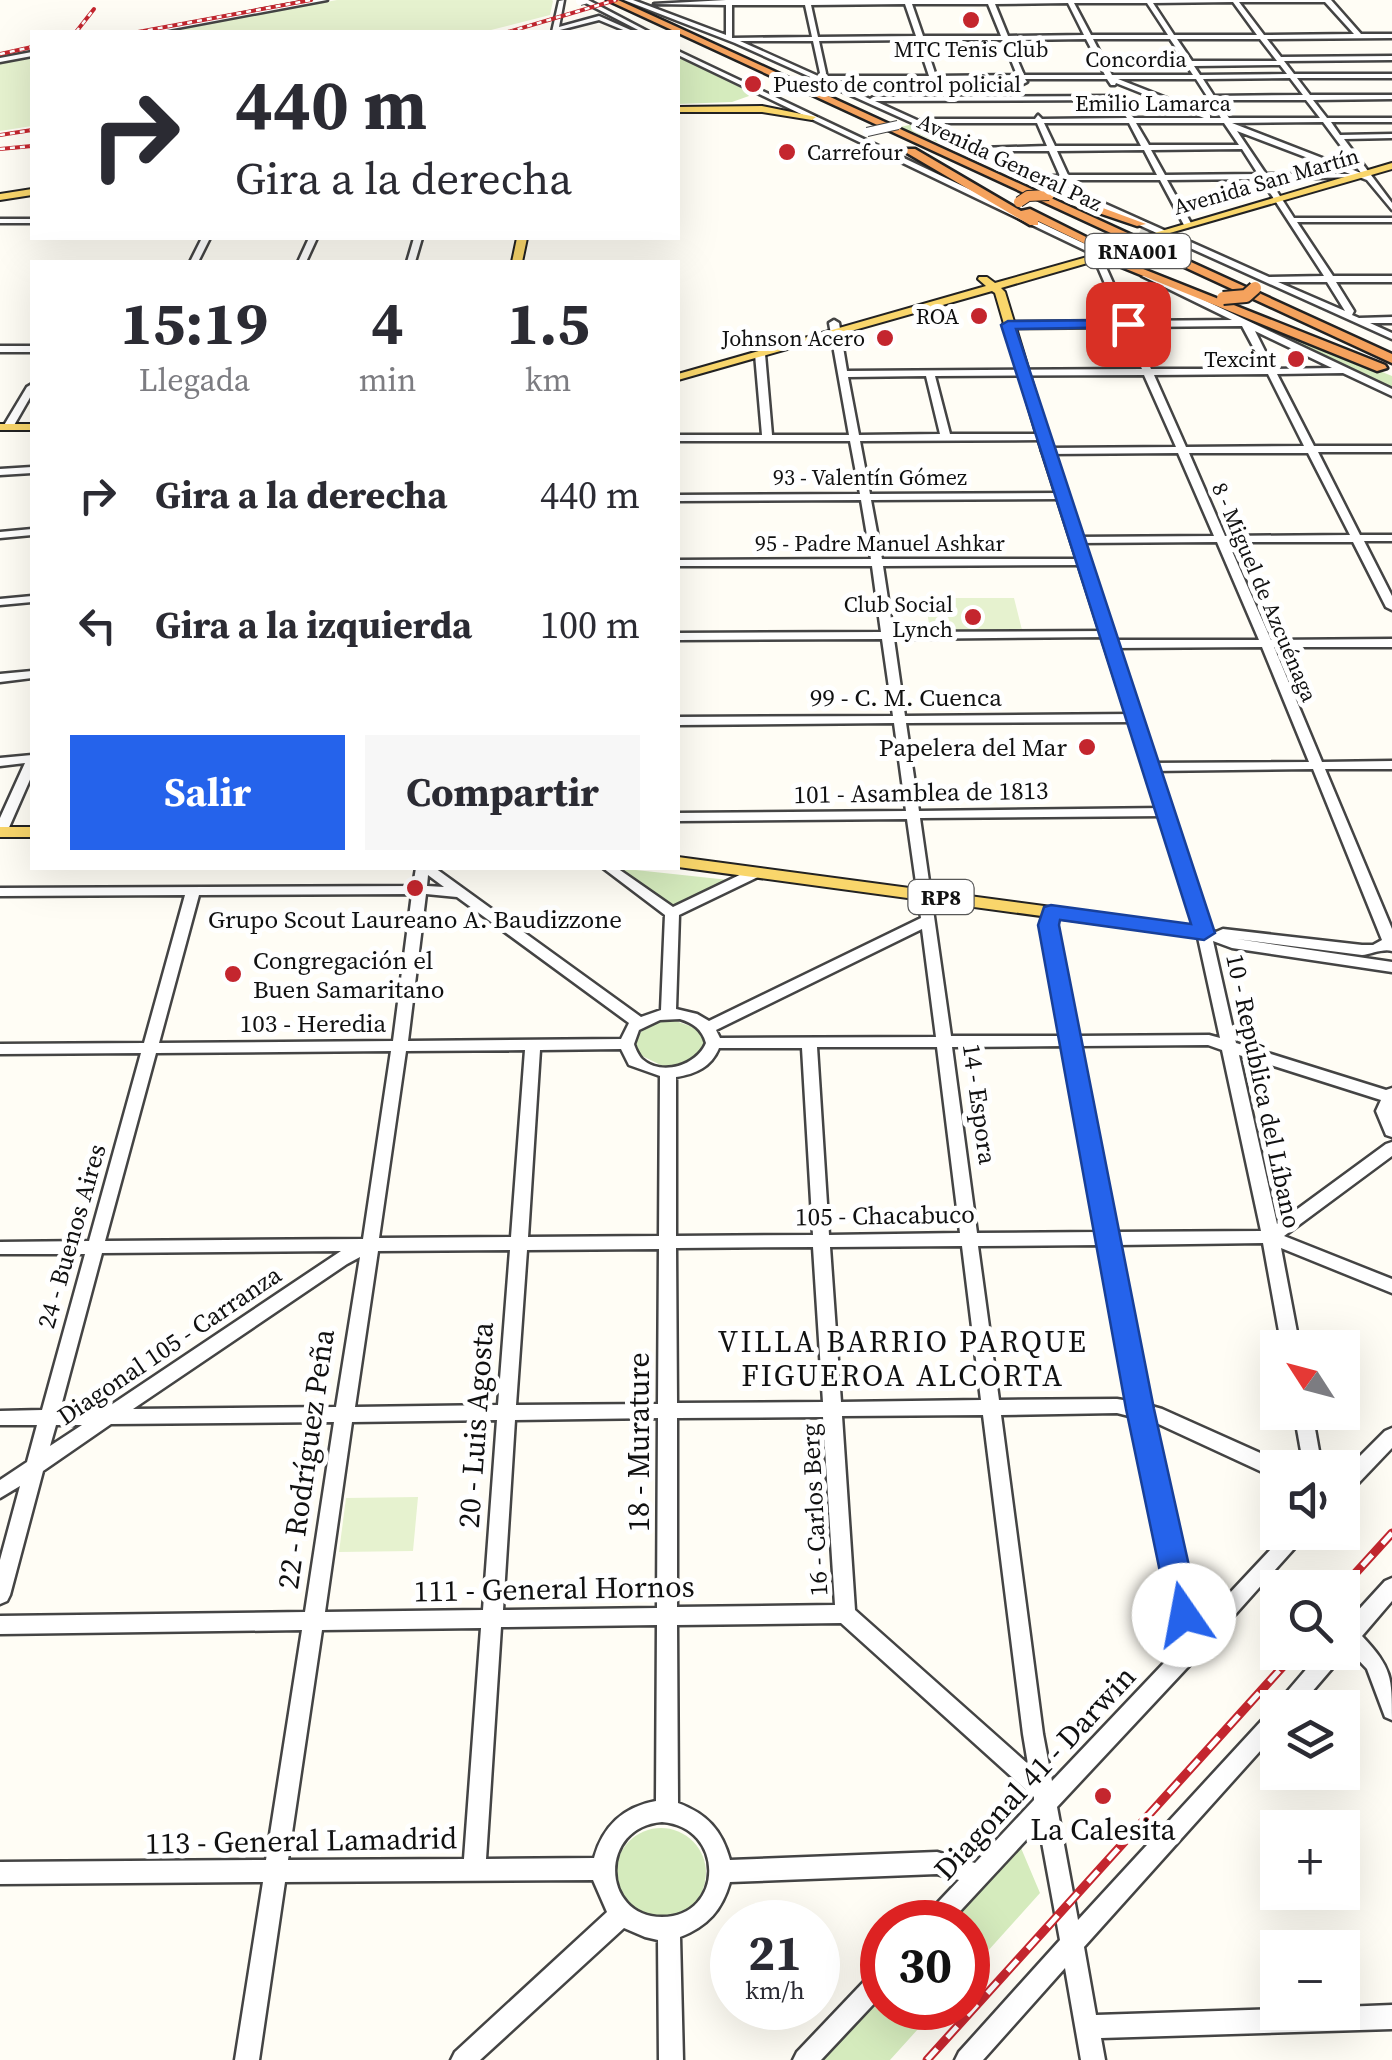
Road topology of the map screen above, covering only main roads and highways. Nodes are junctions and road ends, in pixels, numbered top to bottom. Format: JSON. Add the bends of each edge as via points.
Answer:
{"nodes":[{"id":1,"x":612,"y":0,"type":"edge"},
{"id":2,"x":598,"y":3,"type":"edge"},
{"id":3,"x":689,"y":26,"type":"road end"},
{"id":4,"x":656,"y":30,"type":"edge"},
{"id":5,"x":663,"y":30,"type":"edge"},
{"id":6,"x":677,"y":30,"type":"edge"},
{"id":7,"x":680,"y":31,"type":"edge"},
{"id":8,"x":680,"y":39,"type":"edge"},
{"id":9,"x":791,"y":82,"type":"junction"},
{"id":10,"x":762,"y":93,"type":"road end"},
{"id":11,"x":680,"y":108,"type":"edge"},
{"id":12,"x":680,"y":108,"type":"edge"},
{"id":13,"x":812,"y":117,"type":"road end"},
{"id":14,"x":889,"y":128,"type":"junction"},
{"id":15,"x":1392,"y":166,"type":"edge"},
{"id":16,"x":1363,"y":174,"type":"junction"},
{"id":17,"x":1392,"y":174,"type":"edge"},
{"id":18,"x":30,"y":190,"type":"edge"},
{"id":19,"x":1026,"y":191,"type":"junction"},
{"id":20,"x":0,"y":195,"type":"edge"},
{"id":21,"x":1068,"y":195,"type":"junction"},
{"id":22,"x":1280,"y":202,"type":"junction"},
{"id":23,"x":1034,"y":223,"type":"road end"},
{"id":24,"x":1154,"y":235,"type":"junction"},
{"id":25,"x":1107,"y":254,"type":"junction"},
{"id":26,"x":983,"y":280,"type":"junction"},
{"id":27,"x":1226,"y":283,"type":"junction"},
{"id":28,"x":994,"y":286,"type":"junction"},
{"id":29,"x":1206,"y":295,"type":"junction"},
{"id":30,"x":1257,"y":306,"type":"junction"},
{"id":31,"x":835,"y":327,"type":"junction"},
{"id":32,"x":1392,"y":347,"type":"edge"},
{"id":33,"x":1392,"y":359,"type":"edge"},
{"id":34,"x":680,"y":366,"type":"edge"},
{"id":35,"x":1392,"y":370,"type":"edge"},
{"id":36,"x":680,"y":377,"type":"edge"},
{"id":37,"x":4,"y":427,"type":"edge"},
{"id":38,"x":30,"y":427,"type":"edge"},
{"id":39,"x":0,"y":832,"type":"edge"},
{"id":40,"x":30,"y":832,"type":"edge"},
{"id":41,"x":680,"y":862,"type":"edge"}],
"edges":[{"from":1,"to":6,"type":"highway","name":"Avenida General Paz","number":"RNA001"},
{"from":2,"to":4,"type":"highway"},
{"from":2,"to":5,"type":"highway"},
{"from":3,"to":9,"type":"highway"},
{"from":7,"to":9,"type":"highway","name":"Avenida General Paz","number":"RNA001"},
{"from":8,"to":14,"type":"highway","name":"Avenida General Paz","number":"RNA001"},
{"from":9,"to":14,"type":"highway","name":"Avenida General Paz","number":"RNA001"},
{"from":10,"to":11,"type":"main road","via":[[736,104]]},
{"from":12,"to":13,"type":"main road"},
{"from":14,"to":19,"type":"highway","name":"Avenida General Paz","number":"RNA001"},
{"from":14,"to":21,"type":"highway"},
{"from":14,"to":23,"type":"highway"},
{"from":14,"to":30,"type":"highway","name":"Avenida General Paz","number":"RNA001"},
{"from":15,"to":16,"type":"main road","name":"Avenida San Martín"},
{"from":16,"to":17,"type":"main road","name":"Avenida San Martín"},
{"from":16,"to":22,"type":"main road","name":"Avenida San Martín"},
{"from":18,"to":20,"type":"main road"},
{"from":19,"to":24,"type":"highway"},
{"from":19,"to":27,"type":"highway","name":"Avenida General Paz","number":"RNA001"},
{"from":21,"to":24,"type":"highway"},
{"from":21,"to":25,"type":"highway","bridge":true,"via":[[1018,202]]},
{"from":22,"to":24,"type":"main road","name":"Avenida San Martín"},
{"from":22,"to":24,"type":"main road","name":"Avenida San Martín"},
{"from":24,"to":25,"type":"main road","name":"Avenida San Martín","bridge":true},
{"from":24,"to":29,"type":"highway","bridge":true,"via":[[1259,284],[1246,296]]},
{"from":25,"to":26,"type":"main road","name":"Avenida San Martín"},
{"from":25,"to":28,"type":"main road"},
{"from":25,"to":29,"type":"highway"},
{"from":25,"to":30,"type":"highway"},
{"from":26,"to":28,"type":"main road"},
{"from":26,"to":31,"type":"main road","name":"Avenida San Martín"},
{"from":27,"to":32,"type":"highway"},
{"from":27,"to":33,"type":"highway","name":"Avenida General Paz","number":"RNA001"},
{"from":28,"to":31,"type":"main road"},
{"from":28,"to":41,"type":"main road","name":"10 - República del Líbano","number":"RP8","via":[[1204,933]]},
{"from":29,"to":35,"type":"highway"},
{"from":30,"to":35,"type":"highway","name":"Avenida General Paz","number":"RNA001"},
{"from":31,"to":34,"type":"main road"},
{"from":31,"to":36,"type":"main road"},
{"from":37,"to":38,"type":"main road"},
{"from":39,"to":40,"type":"main road"}]}
